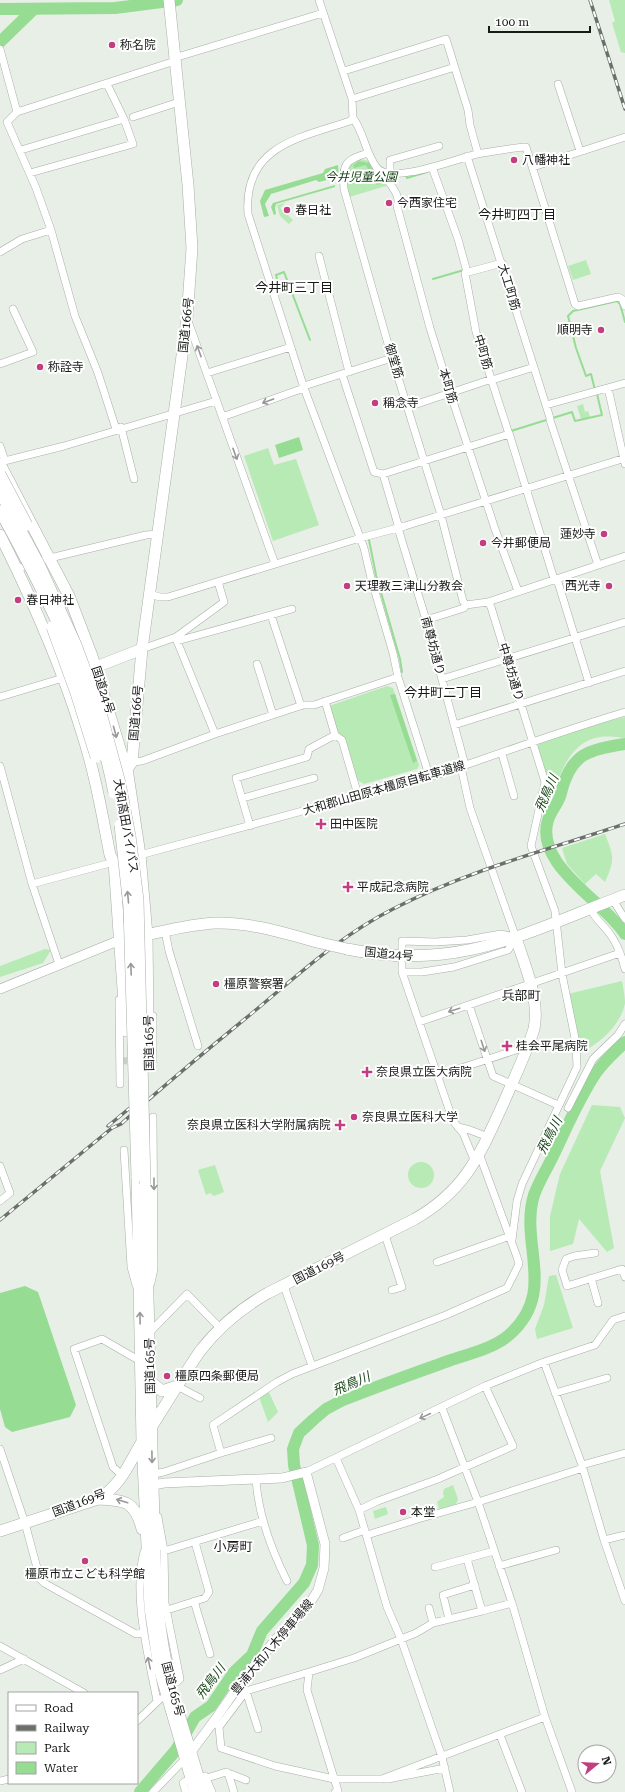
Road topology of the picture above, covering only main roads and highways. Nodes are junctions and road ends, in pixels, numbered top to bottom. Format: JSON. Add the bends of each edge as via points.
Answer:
{"nodes":[{"id":1,"x":169,"y":0,"type":"edge"},
{"id":2,"x":2,"y":462,"type":"edge"},
{"id":3,"x":0,"y":474,"type":"edge"},
{"id":4,"x":0,"y":492,"type":"edge"},
{"id":5,"x":0,"y":511,"type":"edge"},
{"id":6,"x":0,"y":516,"type":"edge"},
{"id":7,"x":0,"y":535,"type":"edge"},
{"id":8,"x":50,"y":563,"type":"junction"},
{"id":9,"x":142,"y":649,"type":"junction"},
{"id":10,"x":95,"y":668,"type":"junction"},
{"id":11,"x":63,"y":678,"type":"junction"},
{"id":12,"x":128,"y":775,"type":"junction"},
{"id":13,"x":140,"y":855,"type":"junction"},
{"id":14,"x":114,"y":862,"type":"junction"},
{"id":15,"x":625,"y":896,"type":"edge"},
{"id":16,"x":134,"y":936,"type":"junction"},
{"id":17,"x":516,"y":938,"type":"junction"},
{"id":18,"x":0,"y":989,"type":"edge"},
{"id":19,"x":140,"y":1182,"type":"junction"},
{"id":20,"x":144,"y":1298,"type":"junction"},
{"id":21,"x":149,"y":1380,"type":"junction"},
{"id":22,"x":177,"y":1386,"type":"junction"},
{"id":23,"x":152,"y":1429,"type":"junction"},
{"id":24,"x":142,"y":1441,"type":"junction"},
{"id":25,"x":150,"y":1482,"type":"junction"},
{"id":26,"x":98,"y":1499,"type":"junction"},
{"id":27,"x":0,"y":1531,"type":"edge"},
{"id":28,"x":147,"y":1544,"type":"junction"},
{"id":29,"x":178,"y":1724,"type":"junction"},
{"id":30,"x":187,"y":1753,"type":"junction"},
{"id":31,"x":195,"y":1792,"type":"edge"},
{"id":32,"x":203,"y":1792,"type":"edge"}],
"edges":[{"from":1,"to":9,"type":"highway","name":"国道166号","via":[[192,248],[187,319]]},
{"from":2,"to":8,"type":"highway"},
{"from":3,"to":8,"type":"highway","bridge":true},
{"from":4,"to":16,"type":"highway","name":"大和高田バイパス","bridge":true,"via":[[56,600],[101,712],[120,783],[130,836],[138,900]]},
{"from":16,"to":5,"type":"highway","name":"大和高田バイパス","one_way":true,"bridge":true,"via":[[122,838],[112,785],[93,715],[52,610]]},
{"from":6,"to":14,"type":"highway","bridge":true,"via":[[52,626],[76,693],[96,757],[109,813]]},
{"from":7,"to":11,"type":"highway","via":[[33,602]]},
{"from":8,"to":10,"type":"highway","name":"国道24号"},
{"from":9,"to":10,"type":"highway"},
{"from":9,"to":12,"type":"highway","name":"国道166号","via":[[132,762],[127,769]]},
{"from":10,"to":11,"type":"highway"},
{"from":10,"to":12,"type":"highway","name":"国道24号","one_way":true},
{"from":11,"to":14,"type":"highway","via":[[94,776],[110,855]]},
{"from":12,"to":13,"type":"highway","name":"国道24号"},
{"from":13,"to":14,"type":"highway"},
{"from":13,"to":16,"type":"highway","name":"国道24号"},
{"from":14,"to":16,"type":"highway"},
{"from":15,"to":17,"type":"highway","name":"国道24号"},
{"from":16,"to":17,"type":"highway","name":"国道24号","bridge":true,"via":[[215,923],[230,923],[347,950],[399,957],[446,955],[485,948]]},
{"from":16,"to":18,"type":"main road"},
{"from":16,"to":19,"type":"highway","name":"大和高田バイパス","bridge":true},
{"from":19,"to":16,"type":"highway","name":"国道165号","one_way":true,"bridge":true,"via":[[128,1124],[126,1031]]},
{"from":16,"to":19,"type":"highway","name":"国道165号","bridge":true,"via":[[147,960],[151,1150]]},
{"from":17,"to":22,"type":"highway","name":"国道169号","via":[[531,984],[536,1020],[512,1084],[477,1159],[464,1179],[426,1213],[249,1304],[220,1328],[200,1351]]},
{"from":19,"to":20,"type":"highway","name":"国道165号"},
{"from":20,"to":21,"type":"highway","name":"国道165号","via":[[149,1334]]},
{"from":24,"to":20,"type":"highway","name":"国道165号","one_way":true,"via":[[140,1361]]},
{"from":21,"to":22,"type":"highway","via":[[162,1391]]},
{"from":21,"to":23,"type":"highway","name":"国道165号"},
{"from":22,"to":23,"type":"highway","name":"国道169号"},
{"from":23,"to":24,"type":"highway","name":"国道169号"},
{"from":23,"to":25,"type":"highway","name":"国道165号","one_way":true},
{"from":24,"to":25,"type":"highway","name":"国道165号"},
{"from":24,"to":26,"type":"highway","name":"国道169号","via":[[123,1476],[110,1491]]},
{"from":25,"to":28,"type":"highway","name":"国道165号"},
{"from":25,"to":29,"type":"highway","name":"国道165号","via":[[154,1506],[160,1631]]},
{"from":25,"to":30,"type":"main road","name":"豊浦大和八木停車場線","via":[[282,1478],[305,1472],[325,1544],[324,1568],[318,1590],[307,1608],[276,1639],[244,1678],[217,1724]]},
{"from":26,"to":27,"type":"highway","name":"国道169号"},
{"from":28,"to":26,"type":"highway","one_way":true,"via":[[140,1518],[130,1505],[117,1500]]},
{"from":28,"to":29,"type":"highway","name":"国道165号","via":[[155,1649]]},
{"from":29,"to":30,"type":"highway","name":"国道165号"},
{"from":30,"to":31,"type":"highway","name":"国道165号"},
{"from":30,"to":32,"type":"highway","name":"国道165号"}]}
